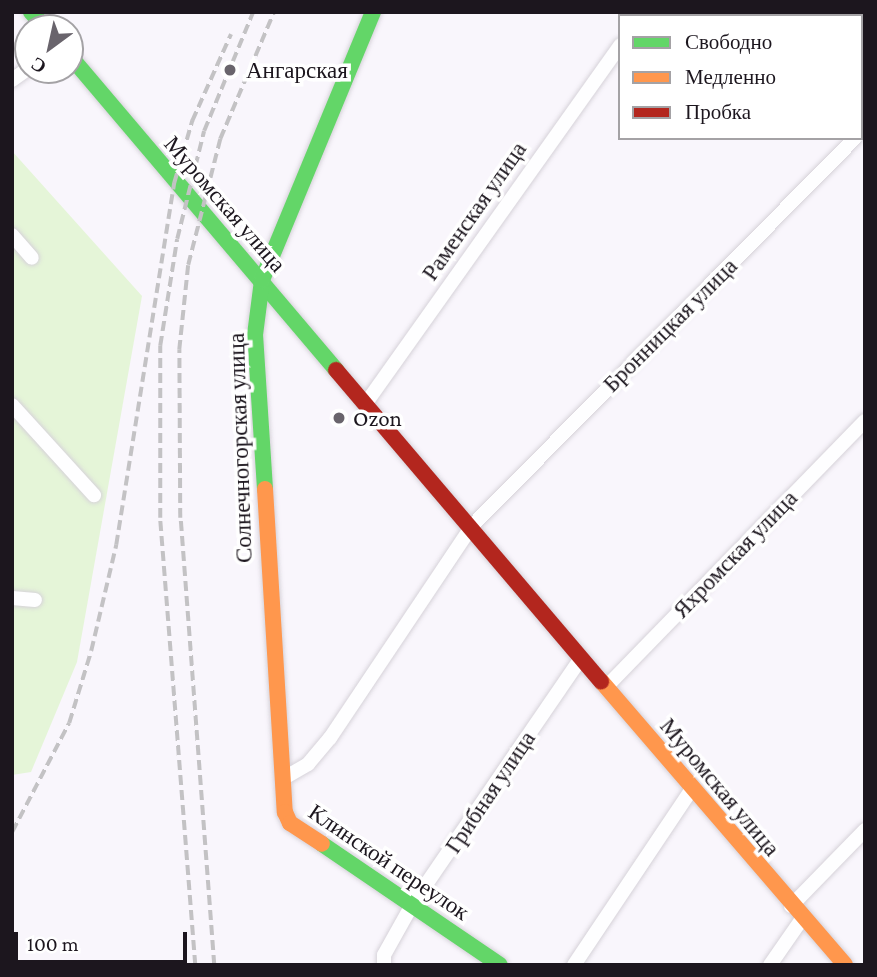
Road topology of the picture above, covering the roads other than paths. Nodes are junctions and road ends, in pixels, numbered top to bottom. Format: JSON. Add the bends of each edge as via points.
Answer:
{"nodes":[{"id":1,"x":373,"y":12,"type":"edge"},
{"id":2,"x":618,"y":48,"type":"edge"},
{"id":3,"x":84,"y":73,"type":"edge"},
{"id":4,"x":853,"y":140,"type":"edge"},
{"id":5,"x":12,"y":235,"type":"edge"},
{"id":6,"x":32,"y":258,"type":"dead end"},
{"id":7,"x":262,"y":280,"type":"junction"},
{"id":8,"x":366,"y":403,"type":"junction"},
{"id":9,"x":12,"y":405,"type":"edge"},
{"id":10,"x":865,"y":421,"type":"edge"},
{"id":11,"x":94,"y":495,"type":"dead end"},
{"id":12,"x":471,"y":527,"type":"junction"},
{"id":13,"x":12,"y":598,"type":"edge"},
{"id":14,"x":36,"y":600,"type":"dead end"},
{"id":15,"x":581,"y":658,"type":"junction"},
{"id":16,"x":606,"y":687,"type":"junction"},
{"id":17,"x":284,"y":778,"type":"junction"},
{"id":18,"x":692,"y":789,"type":"junction"},
{"id":19,"x":865,"y":830,"type":"edge"},
{"id":20,"x":412,"y":905,"type":"junction"},
{"id":21,"x":790,"y":906,"type":"junction"},
{"id":22,"x":802,"y":919,"type":"junction"},
{"id":23,"x":384,"y":965,"type":"edge"},
{"id":24,"x":500,"y":965,"type":"edge"},
{"id":25,"x":574,"y":965,"type":"edge"},
{"id":26,"x":770,"y":965,"type":"edge"},
{"id":27,"x":845,"y":965,"type":"edge"}],
"edges":[{"from":1,"to":7,"type":"main road","name":"Солнечногорская улица"},
{"from":2,"to":8,"type":"street","name":"Раменская улица"},
{"from":3,"to":7,"type":"main road","name":"Муромская улица"},
{"from":4,"to":12,"type":"street","name":"Бронницкая улица"},
{"from":5,"to":6,"type":"street"},
{"from":7,"to":8,"type":"main road","name":"Муромская улица"},
{"from":7,"to":17,"type":"main road","name":"Солнечногорская улица","via":[[255,335]]},
{"from":8,"to":12,"type":"main road"},
{"from":9,"to":11,"type":"street"},
{"from":10,"to":16,"type":"street","name":"Яхромская улица"},
{"from":12,"to":15,"type":"main road","name":"Муромская улица"},
{"from":12,"to":17,"type":"street","via":[[330,738],[308,764]]},
{"from":13,"to":14,"type":"street"},
{"from":15,"to":16,"type":"main road","name":"Муромская улица"},
{"from":15,"to":20,"type":"street","name":"Грибная улица"},
{"from":16,"to":18,"type":"main road","name":"Муромская улица"},
{"from":17,"to":20,"type":"main road","name":"Клинской переулок","via":[[285,812],[290,823]]},
{"from":18,"to":21,"type":"main road","name":"Муромская улица"},
{"from":18,"to":25,"type":"street"},
{"from":19,"to":21,"type":"street"},
{"from":20,"to":23,"type":"street","name":"Грибная улица","via":[[384,955]]},
{"from":20,"to":24,"type":"main road","name":"Клинской переулок"},
{"from":21,"to":22,"type":"main road","name":"Муромская улица"},
{"from":22,"to":26,"type":"street"},
{"from":22,"to":27,"type":"main road","name":"Муромская улица"}]}
